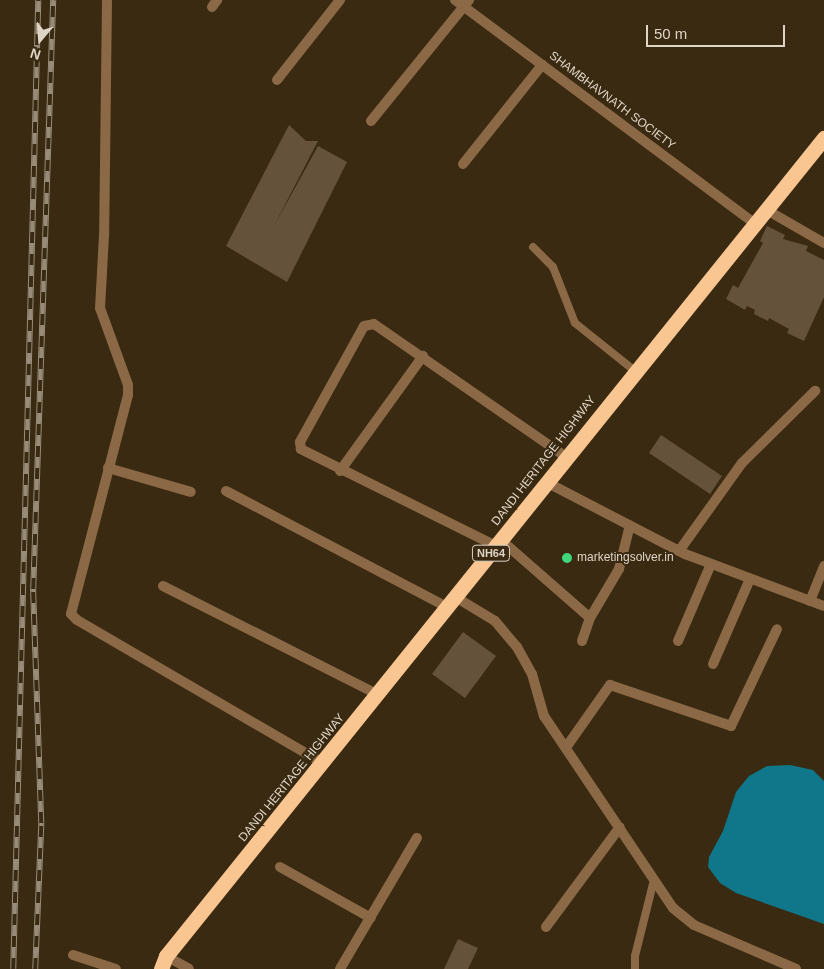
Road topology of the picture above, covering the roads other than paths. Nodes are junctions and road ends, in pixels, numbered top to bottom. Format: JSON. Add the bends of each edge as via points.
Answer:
{"nodes":[{"id":1,"x":107,"y":0,"type":"edge"},
{"id":2,"x":340,"y":0,"type":"edge"},
{"id":3,"x":455,"y":0,"type":"edge"},
{"id":4,"x":466,"y":3,"type":"edge"},
{"id":5,"x":542,"y":64,"type":"junction"},
{"id":6,"x":277,"y":80,"type":"dead end"},
{"id":7,"x":371,"y":121,"type":"dead end"},
{"id":8,"x":824,"y":138,"type":"edge"},
{"id":9,"x":463,"y":164,"type":"dead end"},
{"id":10,"x":766,"y":209,"type":"junction"},
{"id":11,"x":754,"y":223,"type":"junction"},
{"id":12,"x":824,"y":243,"type":"edge"},
{"id":13,"x":532,"y":247,"type":"dead end"},
{"id":14,"x":423,"y":356,"type":"junction"},
{"id":15,"x":636,"y":371,"type":"junction"},
{"id":16,"x":815,"y":391,"type":"dead end"},
{"id":17,"x":566,"y":457,"type":"junction"},
{"id":18,"x":108,"y":468,"type":"junction"},
{"id":19,"x":340,"y":471,"type":"junction"},
{"id":20,"x":546,"y":482,"type":"junction"},
{"id":21,"x":226,"y":491,"type":"dead end"},
{"id":22,"x":191,"y":492,"type":"dead end"},
{"id":23,"x":630,"y":525,"type":"junction"},
{"id":24,"x":499,"y":543,"type":"junction"},
{"id":25,"x":679,"y":551,"type":"junction"},
{"id":26,"x":711,"y":564,"type":"junction"},
{"id":27,"x":824,"y":566,"type":"edge"},
{"id":28,"x":750,"y":579,"type":"junction"},
{"id":29,"x":163,"y":586,"type":"dead end"},
{"id":30,"x":810,"y":601,"type":"junction"},
{"id":31,"x":453,"y":603,"type":"junction"},
{"id":32,"x":824,"y":606,"type":"edge"},
{"id":33,"x":590,"y":618,"type":"junction"},
{"id":34,"x":777,"y":628,"type":"dead end"},
{"id":35,"x":678,"y":640,"type":"dead end"},
{"id":36,"x":582,"y":641,"type":"dead end"},
{"id":37,"x":713,"y":664,"type":"dead end"},
{"id":38,"x":379,"y":695,"type":"junction"},
{"id":39,"x":567,"y":746,"type":"junction"},
{"id":40,"x":323,"y":763,"type":"junction"},
{"id":41,"x":620,"y":827,"type":"junction"},
{"id":42,"x":417,"y":838,"type":"dead end"},
{"id":43,"x":280,"y":867,"type":"dead end"},
{"id":44,"x":654,"y":880,"type":"junction"},
{"id":45,"x":371,"y":918,"type":"junction"},
{"id":46,"x":546,"y":927,"type":"dead end"},
{"id":47,"x":73,"y":955,"type":"dead end"},
{"id":48,"x":164,"y":962,"type":"edge"},
{"id":49,"x":116,"y":969,"type":"edge"},
{"id":50,"x":189,"y":969,"type":"edge"},
{"id":51,"x":340,"y":969,"type":"edge"},
{"id":52,"x":634,"y":969,"type":"edge"},
{"id":53,"x":796,"y":969,"type":"edge"}],
"edges":[{"from":1,"to":18,"type":"street","via":[[100,308],[128,385]]},
{"from":2,"to":6,"type":"street"},
{"from":3,"to":4,"type":"street","name":"SHAMBHAVNATH SOCIETY"},
{"from":4,"to":5,"type":"street","name":"SHAMBHAVNATH SOCIETY"},
{"from":4,"to":7,"type":"street"},
{"from":5,"to":9,"type":"street"},
{"from":5,"to":11,"type":"street","name":"SHAMBHAVNATH SOCIETY"},
{"from":8,"to":10,"type":"highway","name":"DANDI HERITAGE HIGHWAY","number":"NH64"},
{"from":10,"to":11,"type":"highway","name":"DANDI HERITAGE HIGHWAY","number":"NH64"},
{"from":10,"to":12,"type":"street"},
{"from":11,"to":15,"type":"highway","name":"DANDI HERITAGE HIGHWAY","number":"NH64"},
{"from":13,"to":15,"type":"lane","via":[[553,267],[575,323]]},
{"from":14,"to":17,"type":"street"},
{"from":14,"to":19,"type":"street"},
{"from":14,"to":19,"type":"street","via":[[374,324],[364,326],[300,442],[301,449],[307,454]]},
{"from":15,"to":17,"type":"highway","name":"DANDI HERITAGE HIGHWAY","number":"NH64"},
{"from":16,"to":25,"type":"street","via":[[742,463]]},
{"from":17,"to":20,"type":"highway","name":"DANDI HERITAGE HIGHWAY","number":"NH64"},
{"from":18,"to":22,"type":"street"},
{"from":18,"to":40,"type":"street","via":[[71,614]]},
{"from":19,"to":24,"type":"street"},
{"from":20,"to":23,"type":"street"},
{"from":20,"to":24,"type":"highway","name":"DANDI HERITAGE HIGHWAY","number":"NH64"},
{"from":21,"to":31,"type":"street"},
{"from":23,"to":25,"type":"street"},
{"from":23,"to":33,"type":"street","via":[[619,569]]},
{"from":24,"to":31,"type":"highway","name":"DANDI HERITAGE HIGHWAY","number":"NH64"},
{"from":24,"to":33,"type":"street"},
{"from":25,"to":26,"type":"street"},
{"from":26,"to":28,"type":"street"},
{"from":26,"to":35,"type":"street"},
{"from":27,"to":30,"type":"street"},
{"from":28,"to":30,"type":"street"},
{"from":28,"to":37,"type":"street"},
{"from":29,"to":38,"type":"street"},
{"from":30,"to":32,"type":"street"},
{"from":31,"to":38,"type":"highway","name":"DANDI HERITAGE HIGHWAY","number":"NH64"},
{"from":31,"to":39,"type":"street","via":[[495,621],[517,647],[532,674],[544,716]]},
{"from":33,"to":36,"type":"street"},
{"from":34,"to":39,"type":"street","via":[[731,726],[610,685]]},
{"from":38,"to":40,"type":"highway","name":"DANDI HERITAGE HIGHWAY","number":"NH64"},
{"from":39,"to":41,"type":"street"},
{"from":40,"to":48,"type":"highway","name":"DANDI HERITAGE HIGHWAY","number":"NH64"},
{"from":41,"to":44,"type":"street"},
{"from":41,"to":46,"type":"street"},
{"from":42,"to":45,"type":"street"},
{"from":43,"to":45,"type":"street"},
{"from":44,"to":52,"type":"lane"},
{"from":44,"to":53,"type":"street","via":[[673,908],[694,925]]},
{"from":45,"to":51,"type":"street"},
{"from":47,"to":49,"type":"street"},
{"from":48,"to":50,"type":"street"}]}
